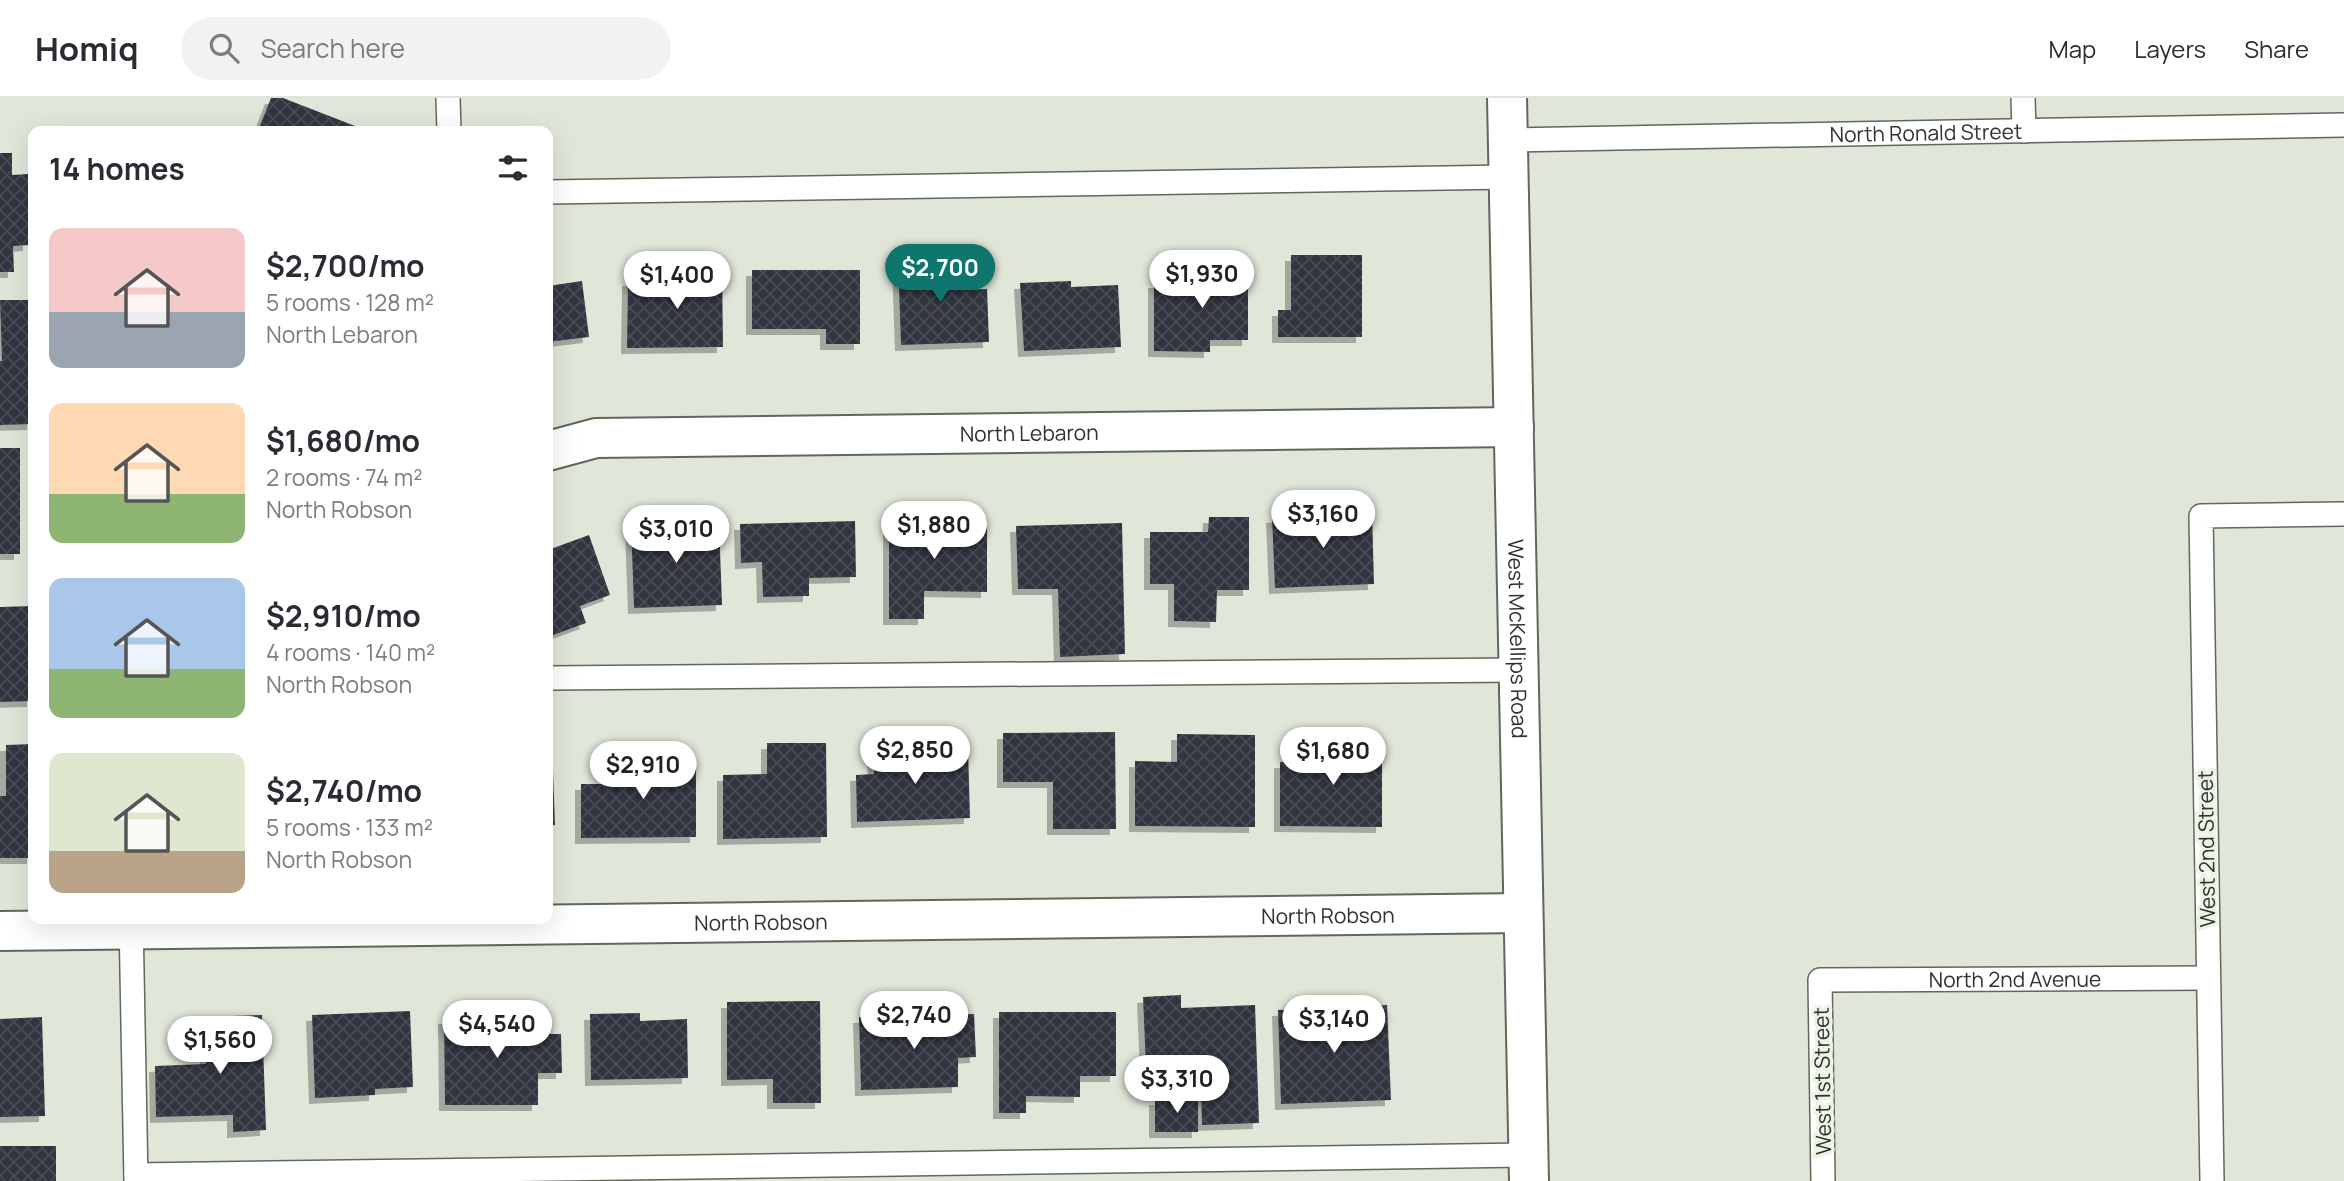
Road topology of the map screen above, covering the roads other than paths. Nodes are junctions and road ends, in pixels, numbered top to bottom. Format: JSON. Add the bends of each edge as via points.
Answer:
{"nodes":[{"id":1,"x":448,"y":98,"type":"edge"},
{"id":2,"x":1507,"y":98,"type":"edge"},
{"id":3,"x":2023,"y":98,"type":"edge"},
{"id":4,"x":2344,"y":125,"type":"edge"},
{"id":5,"x":449,"y":126,"type":"edge"},
{"id":6,"x":2024,"y":131,"type":"junction"},
{"id":7,"x":1508,"y":158,"type":"junction"},
{"id":8,"x":553,"y":192,"type":"edge"},
{"id":9,"x":1514,"y":427,"type":"junction"},
{"id":10,"x":553,"y":450,"type":"edge"},
{"id":11,"x":2344,"y":514,"type":"edge"},
{"id":12,"x":1518,"y":670,"type":"junction"},
{"id":13,"x":553,"y":678,"type":"edge"},
{"id":14,"x":1523,"y":913,"type":"junction"},
{"id":15,"x":553,"y":922,"type":"edge"},
{"id":16,"x":131,"y":924,"type":"edge"},
{"id":17,"x":0,"y":931,"type":"edge"},
{"id":18,"x":2208,"y":978,"type":"junction"},
{"id":19,"x":1820,"y":981,"type":"joint"},
{"id":20,"x":1529,"y":1168,"type":"edge"},
{"id":21,"x":811,"y":1174,"type":"edge"},
{"id":22,"x":136,"y":1178,"type":"edge"},
{"id":23,"x":1824,"y":1181,"type":"edge"},
{"id":24,"x":2212,"y":1181,"type":"edge"}],
"edges":[{"from":1,"to":5,"type":"lane"},
{"from":2,"to":7,"type":"street","name":"West McKellips Road"},
{"from":3,"to":6,"type":"lane"},
{"from":4,"to":6,"type":"lane","name":"North Ronald Street"},
{"from":6,"to":7,"type":"lane","name":"North Ronald Street"},
{"from":7,"to":8,"type":"lane","name":"North Ronald Street"},
{"from":7,"to":9,"type":"street","name":"West McKellips Road"},
{"from":9,"to":10,"type":"street","name":"North Lebaron","via":[[596,438]]},
{"from":9,"to":12,"type":"street","name":"West McKellips Road"},
{"from":11,"to":18,"type":"lane","name":"West 2nd Street","via":[[2201,516]]},
{"from":12,"to":13,"type":"lane"},
{"from":12,"to":14,"type":"street","name":"West McKellips Road"},
{"from":14,"to":15,"type":"street","name":"North Robson"},
{"from":14,"to":20,"type":"street","name":"West McKellips Road"},
{"from":16,"to":17,"type":"street","name":"North Robson"},
{"from":16,"to":22,"type":"lane"},
{"from":18,"to":19,"type":"lane","name":"North 2nd Avenue"},
{"from":18,"to":24,"type":"lane","name":"West 2nd Street"},
{"from":19,"to":23,"type":"lane","name":"West 1st Street"},
{"from":20,"to":21,"type":"lane"},
{"from":21,"to":22,"type":"lane"}]}
